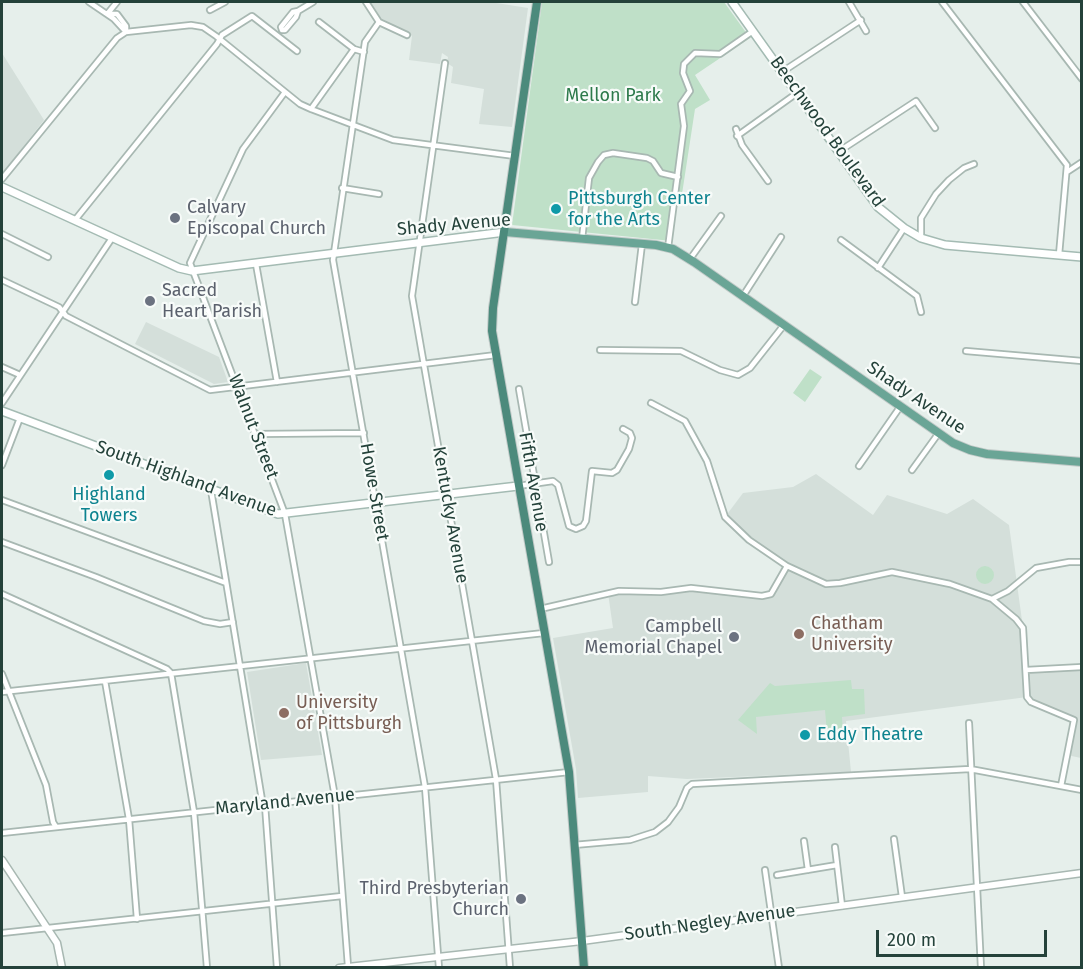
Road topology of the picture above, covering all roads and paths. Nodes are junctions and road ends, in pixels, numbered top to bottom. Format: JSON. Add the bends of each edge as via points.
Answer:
{"nodes":[{"id":1,"x":89,"y":2,"type":"edge"},
{"id":2,"x":117,"y":2,"type":"edge"},
{"id":3,"x":225,"y":2,"type":"edge"},
{"id":4,"x":299,"y":2,"type":"edge"},
{"id":5,"x":313,"y":2,"type":"edge"},
{"id":6,"x":366,"y":2,"type":"edge"},
{"id":7,"x":537,"y":2,"type":"edge"},
{"id":8,"x":732,"y":2,"type":"edge"},
{"id":9,"x":849,"y":2,"type":"edge"},
{"id":10,"x":942,"y":2,"type":"edge"},
{"id":11,"x":1023,"y":2,"type":"edge"},
{"id":12,"x":210,"y":10,"type":"dead end"},
{"id":13,"x":107,"y":14,"type":"junction"},
{"id":14,"x":861,"y":21,"type":"junction"},
{"id":15,"x":319,"y":22,"type":"dead end"},
{"id":16,"x":379,"y":22,"type":"junction"},
{"id":17,"x":753,"y":31,"type":"junction"},
{"id":18,"x":126,"y":32,"type":"junction"},
{"id":19,"x":866,"y":32,"type":"dead end"},
{"id":20,"x":407,"y":35,"type":"dead end"},
{"id":21,"x":220,"y":39,"type":"junction"},
{"id":22,"x":354,"y":49,"type":"junction"},
{"id":23,"x":297,"y":51,"type":"dead end"},
{"id":24,"x":364,"y":52,"type":"junction"},
{"id":25,"x":445,"y":63,"type":"dead end"},
{"id":26,"x":782,"y":72,"type":"junction"},
{"id":27,"x":1082,"y":79,"type":"edge"},
{"id":28,"x":285,"y":92,"type":"junction"},
{"id":29,"x":797,"y":93,"type":"junction"},
{"id":30,"x":311,"y":109,"type":"junction"},
{"id":31,"x":352,"y":124,"type":"junction"},
{"id":32,"x":935,"y":128,"type":"dead end"},
{"id":33,"x":736,"y":129,"type":"dead end"},
{"id":34,"x":737,"y":136,"type":"junction"},
{"id":35,"x":433,"y":146,"type":"junction"},
{"id":36,"x":838,"y":152,"type":"junction"},
{"id":37,"x":515,"y":156,"type":"junction"},
{"id":38,"x":1082,"y":162,"type":"edge"},
{"id":39,"x":974,"y":164,"type":"dead end"},
{"id":40,"x":1067,"y":172,"type":"junction"},
{"id":41,"x":678,"y":177,"type":"junction"},
{"id":42,"x":2,"y":179,"type":"edge"},
{"id":43,"x":768,"y":180,"type":"dead end"},
{"id":44,"x":2,"y":187,"type":"edge"},
{"id":45,"x":342,"y":188,"type":"junction"},
{"id":46,"x":379,"y":194,"type":"dead end"},
{"id":47,"x":721,"y":216,"type":"dead end"},
{"id":48,"x":75,"y":220,"type":"junction"},
{"id":49,"x":904,"y":228,"type":"junction"},
{"id":50,"x":505,"y":232,"type":"junction"},
{"id":51,"x":2,"y":234,"type":"edge"},
{"id":52,"x":782,"y":237,"type":"dead end"},
{"id":53,"x":112,"y":238,"type":"junction"},
{"id":54,"x":582,"y":238,"type":"junction"},
{"id":55,"x":921,"y":238,"type":"junction"},
{"id":56,"x":841,"y":240,"type":"dead end"},
{"id":57,"x":420,"y":242,"type":"junction"},
{"id":58,"x":642,"y":244,"type":"junction"},
{"id":59,"x":668,"y":248,"type":"junction"},
{"id":60,"x":333,"y":253,"type":"junction"},
{"id":61,"x":1059,"y":255,"type":"junction"},
{"id":62,"x":48,"y":256,"type":"dead end"},
{"id":63,"x":1082,"y":257,"type":"edge"},
{"id":64,"x":690,"y":259,"type":"junction"},
{"id":65,"x":256,"y":264,"type":"junction"},
{"id":66,"x":878,"y":268,"type":"junction"},
{"id":67,"x":192,"y":271,"type":"junction"},
{"id":68,"x":2,"y":280,"type":"edge"},
{"id":69,"x":743,"y":296,"type":"junction"},
{"id":70,"x":636,"y":302,"type":"dead end"},
{"id":71,"x":63,"y":312,"type":"junction"},
{"id":72,"x":921,"y":312,"type":"dead end"},
{"id":73,"x":784,"y":325,"type":"junction"},
{"id":74,"x":600,"y":350,"type":"dead end"},
{"id":75,"x":966,"y":351,"type":"dead end"},
{"id":76,"x":497,"y":355,"type":"junction"},
{"id":77,"x":1082,"y":361,"type":"edge"},
{"id":78,"x":424,"y":365,"type":"junction"},
{"id":79,"x":2,"y":366,"type":"edge"},
{"id":80,"x":353,"y":374,"type":"junction"},
{"id":81,"x":20,"y":375,"type":"junction"},
{"id":82,"x":278,"y":382,"type":"junction"},
{"id":83,"x":237,"y":387,"type":"junction"},
{"id":84,"x":519,"y":389,"type":"dead end"},
{"id":85,"x":2,"y":403,"type":"edge"},
{"id":86,"x":651,"y":403,"type":"dead end"},
{"id":87,"x":900,"y":407,"type":"junction"},
{"id":88,"x":2,"y":411,"type":"edge"},
{"id":89,"x":20,"y":418,"type":"junction"},
{"id":90,"x":623,"y":429,"type":"dead end"},
{"id":91,"x":364,"y":433,"type":"junction"},
{"id":92,"x":256,"y":434,"type":"junction"},
{"id":93,"x":938,"y":434,"type":"junction"},
{"id":94,"x":1082,"y":462,"type":"edge"},
{"id":95,"x":2,"y":465,"type":"edge"},
{"id":96,"x":859,"y":465,"type":"dead end"},
{"id":97,"x":912,"y":470,"type":"dead end"},
{"id":98,"x":536,"y":483,"type":"junction"},
{"id":99,"x":518,"y":486,"type":"junction"},
{"id":100,"x":211,"y":490,"type":"junction"},
{"id":101,"x":446,"y":494,"type":"junction"},
{"id":102,"x":2,"y":500,"type":"edge"},
{"id":103,"x":376,"y":503,"type":"junction"},
{"id":104,"x":285,"y":514,"type":"junction"},
{"id":105,"x":2,"y":543,"type":"edge"},
{"id":106,"x":549,"y":562,"type":"dead end"},
{"id":107,"x":1082,"y":562,"type":"edge"},
{"id":108,"x":787,"y":566,"type":"junction"},
{"id":109,"x":226,"y":583,"type":"junction"},
{"id":110,"x":2,"y":594,"type":"edge"},
{"id":111,"x":992,"y":599,"type":"junction"},
{"id":112,"x":540,"y":609,"type":"junction"},
{"id":113,"x":233,"y":622,"type":"junction"},
{"id":114,"x":544,"y":633,"type":"junction"},
{"id":115,"x":472,"y":641,"type":"junction"},
{"id":116,"x":401,"y":649,"type":"junction"},
{"id":117,"x":311,"y":658,"type":"junction"},
{"id":118,"x":240,"y":666,"type":"junction"},
{"id":119,"x":1082,"y":667,"type":"edge"},
{"id":120,"x":1026,"y":670,"type":"junction"},
{"id":121,"x":2,"y":674,"type":"edge"},
{"id":122,"x":171,"y":674,"type":"junction"},
{"id":123,"x":105,"y":681,"type":"junction"},
{"id":124,"x":8,"y":691,"type":"junction"},
{"id":125,"x":2,"y":692,"type":"edge"},
{"id":126,"x":969,"y":723,"type":"dead end"},
{"id":127,"x":970,"y":769,"type":"junction"},
{"id":128,"x":569,"y":772,"type":"junction"},
{"id":129,"x":496,"y":779,"type":"junction"},
{"id":130,"x":1061,"y":786,"type":"junction"},
{"id":131,"x":425,"y":787,"type":"junction"},
{"id":132,"x":1082,"y":790,"type":"edge"},
{"id":133,"x":335,"y":797,"type":"junction"},
{"id":134,"x":265,"y":805,"type":"junction"},
{"id":135,"x":194,"y":812,"type":"junction"},
{"id":136,"x":129,"y":819,"type":"junction"},
{"id":137,"x":56,"y":827,"type":"junction"},
{"id":138,"x":2,"y":833,"type":"edge"},
{"id":139,"x":894,"y":840,"type":"dead end"},
{"id":140,"x":804,"y":841,"type":"dead end"},
{"id":141,"x":574,"y":845,"type":"junction"},
{"id":142,"x":835,"y":847,"type":"dead end"},
{"id":143,"x":2,"y":860,"type":"edge"},
{"id":144,"x":837,"y":865,"type":"junction"},
{"id":145,"x":765,"y":870,"type":"dead end"},
{"id":146,"x":808,"y":870,"type":"junction"},
{"id":147,"x":1082,"y":873,"type":"edge"},
{"id":148,"x":777,"y":876,"type":"dead end"},
{"id":149,"x":975,"y":887,"type":"junction"},
{"id":150,"x":342,"y":896,"type":"junction"},
{"id":151,"x":902,"y":897,"type":"junction"},
{"id":152,"x":272,"y":904,"type":"junction"},
{"id":153,"x":842,"y":906,"type":"junction"},
{"id":154,"x":201,"y":912,"type":"junction"},
{"id":155,"x":770,"y":916,"type":"junction"},
{"id":156,"x":137,"y":919,"type":"junction"},
{"id":157,"x":47,"y":929,"type":"junction"},
{"id":158,"x":2,"y":933,"type":"edge"},
{"id":159,"x":582,"y":941,"type":"junction"},
{"id":160,"x":508,"y":949,"type":"junction"},
{"id":161,"x":438,"y":956,"type":"junction"},
{"id":162,"x":348,"y":967,"type":"edge"},
{"id":163,"x":62,"y":968,"type":"edge"},
{"id":164,"x":207,"y":968,"type":"edge"},
{"id":165,"x":277,"y":968,"type":"edge"},
{"id":166,"x":339,"y":968,"type":"edge"},
{"id":167,"x":439,"y":968,"type":"edge"},
{"id":168,"x":510,"y":968,"type":"edge"},
{"id":169,"x":584,"y":968,"type":"edge"},
{"id":170,"x":779,"y":968,"type":"edge"},
{"id":171,"x":981,"y":968,"type":"edge"}],
"edges":[{"from":1,"to":13,"type":"street"},
{"from":2,"to":13,"type":"street"},
{"from":3,"to":12,"type":"street"},
{"from":4,"to":5,"type":"street","via":[[300,9]]},
{"from":6,"to":16,"type":"street"},
{"from":7,"to":37,"type":"highway","name":"Fifth Avenue"},
{"from":8,"to":17,"type":"main road","name":"Beechwood Boulevard"},
{"from":9,"to":14,"type":"street"},
{"from":10,"to":40,"type":"street","via":[[1067,165]]},
{"from":11,"to":27,"type":"street"},
{"from":13,"to":18,"type":"street"},
{"from":14,"to":19,"type":"street"},
{"from":14,"to":26,"type":"street"},
{"from":15,"to":22,"type":"street"},
{"from":16,"to":20,"type":"street"},
{"from":16,"to":24,"type":"street","name":"Howe Street","via":[[365,42]]},
{"from":17,"to":26,"type":"main road","name":"Beechwood Boulevard"},
{"from":17,"to":41,"type":"street","via":[[720,54],[695,53],[684,64],[683,74],[690,91],[681,105],[684,126]]},
{"from":18,"to":21,"type":"street","via":[[196,25]]},
{"from":18,"to":42,"type":"street","via":[[117,38]]},
{"from":21,"to":23,"type":"street","via":[[252,16]]},
{"from":21,"to":28,"type":"street"},
{"from":21,"to":48,"type":"street"},
{"from":22,"to":24,"type":"street"},
{"from":22,"to":30,"type":"street"},
{"from":24,"to":31,"type":"street","name":"Howe Street"},
{"from":25,"to":35,"type":"street","name":"Kentucky Avenue"},
{"from":26,"to":29,"type":"main road","name":"Beechwood Boulevard"},
{"from":28,"to":30,"type":"street"},
{"from":28,"to":67,"type":"street","via":[[243,150],[190,263]]},
{"from":29,"to":34,"type":"street"},
{"from":29,"to":36,"type":"main road","name":"Beechwood Boulevard"},
{"from":30,"to":31,"type":"street"},
{"from":31,"to":35,"type":"street","via":[[393,140]]},
{"from":31,"to":45,"type":"street","name":"Howe Street"},
{"from":32,"to":36,"type":"street","via":[[916,101]]},
{"from":33,"to":34,"type":"street"},
{"from":34,"to":43,"type":"street"},
{"from":35,"to":37,"type":"street"},
{"from":35,"to":57,"type":"street","name":"Kentucky Avenue"},
{"from":36,"to":49,"type":"main road","name":"Beechwood Boulevard","via":[[878,207]]},
{"from":37,"to":50,"type":"highway","name":"Fifth Avenue"},
{"from":38,"to":40,"type":"street"},
{"from":39,"to":55,"type":"street","via":[[964,168],[936,194],[921,218]]},
{"from":40,"to":61,"type":"street"},
{"from":41,"to":54,"type":"street","via":[[661,173],[646,158],[604,155],[589,182]]},
{"from":41,"to":59,"type":"street"},
{"from":44,"to":48,"type":"main road","name":"Shady Avenue"},
{"from":45,"to":46,"type":"street"},
{"from":45,"to":60,"type":"street","name":"Howe Street"},
{"from":47,"to":64,"type":"street"},
{"from":48,"to":53,"type":"main road","name":"Shady Avenue"},
{"from":49,"to":55,"type":"main road","name":"Beechwood Boulevard"},
{"from":49,"to":66,"type":"street"},
{"from":50,"to":54,"type":"main road","name":"Shady Avenue"},
{"from":50,"to":57,"type":"main road","name":"Shady Avenue"},
{"from":50,"to":76,"type":"highway","name":"Fifth Avenue","via":[[492,331]]},
{"from":51,"to":62,"type":"street"},
{"from":52,"to":69,"type":"street"},
{"from":53,"to":67,"type":"main road","name":"Shady Avenue"},
{"from":53,"to":71,"type":"street"},
{"from":54,"to":58,"type":"main road","name":"Shady Avenue"},
{"from":55,"to":61,"type":"main road","name":"Beechwood Boulevard","via":[[945,245]]},
{"from":56,"to":66,"type":"street"},
{"from":57,"to":60,"type":"main road","name":"Shady Avenue"},
{"from":57,"to":78,"type":"street","name":"Kentucky Avenue","via":[[412,296]]},
{"from":58,"to":59,"type":"main road","name":"Shady Avenue"},
{"from":58,"to":70,"type":"street"},
{"from":59,"to":64,"type":"main road","name":"Shady Avenue"},
{"from":60,"to":65,"type":"main road","name":"Shady Avenue"},
{"from":60,"to":80,"type":"street","name":"Howe Street"},
{"from":61,"to":63,"type":"main road","name":"Beechwood Boulevard"},
{"from":64,"to":69,"type":"main road","name":"Shady Avenue"},
{"from":65,"to":67,"type":"main road","name":"Shady Avenue"},
{"from":65,"to":82,"type":"street"},
{"from":66,"to":72,"type":"street","via":[[917,296]]},
{"from":67,"to":83,"type":"street","name":"Walnut Street"},
{"from":68,"to":71,"type":"street"},
{"from":69,"to":73,"type":"main road","name":"Shady Avenue"},
{"from":71,"to":81,"type":"street"},
{"from":71,"to":83,"type":"street","via":[[210,390]]},
{"from":73,"to":74,"type":"street","via":[[750,368],[738,375],[681,351]]},
{"from":73,"to":87,"type":"main road","name":"Shady Avenue"},
{"from":75,"to":77,"type":"street"},
{"from":76,"to":78,"type":"street"},
{"from":76,"to":99,"type":"highway","name":"Fifth Avenue"},
{"from":78,"to":80,"type":"street"},
{"from":78,"to":101,"type":"street","name":"Kentucky Avenue"},
{"from":79,"to":81,"type":"street"},
{"from":80,"to":82,"type":"street"},
{"from":80,"to":91,"type":"street","name":"Howe Street"},
{"from":81,"to":85,"type":"street"},
{"from":82,"to":83,"type":"street"},
{"from":83,"to":92,"type":"street","name":"Walnut Street"},
{"from":84,"to":98,"type":"street"},
{"from":86,"to":108,"type":"street","via":[[685,421],[707,461],[725,516],[749,540]]},
{"from":87,"to":93,"type":"main road","name":"Shady Avenue"},
{"from":87,"to":96,"type":"street"},
{"from":88,"to":89,"type":"main road","name":"South Highland Avenue"},
{"from":89,"to":95,"type":"street"},
{"from":89,"to":100,"type":"main road","name":"South Highland Avenue"},
{"from":90,"to":98,"type":"street","via":[[632,438],[629,449],[612,473],[592,471],[583,526],[569,526],[558,485],[550,481]]},
{"from":91,"to":92,"type":"street"},
{"from":91,"to":103,"type":"street","name":"Howe Street"},
{"from":92,"to":104,"type":"street","name":"Walnut Street"},
{"from":93,"to":94,"type":"main road","name":"Shady Avenue","via":[[987,454]]},
{"from":93,"to":97,"type":"street"},
{"from":98,"to":99,"type":"street"},
{"from":98,"to":106,"type":"street"},
{"from":99,"to":101,"type":"main road","name":"South Highland Avenue"},
{"from":99,"to":112,"type":"highway","name":"Fifth Avenue"},
{"from":100,"to":104,"type":"main road","name":"South Highland Avenue"},
{"from":100,"to":109,"type":"street"},
{"from":101,"to":103,"type":"main road","name":"South Highland Avenue"},
{"from":101,"to":115,"type":"street","name":"Kentucky Avenue"},
{"from":102,"to":109,"type":"street"},
{"from":103,"to":104,"type":"main road","name":"South Highland Avenue"},
{"from":103,"to":116,"type":"street","name":"Howe Street"},
{"from":104,"to":117,"type":"street","name":"Walnut Street"},
{"from":105,"to":113,"type":"street","via":[[204,621]]},
{"from":107,"to":111,"type":"street","via":[[1036,568]]},
{"from":108,"to":111,"type":"street","via":[[826,584],[892,572],[950,584]]},
{"from":108,"to":112,"type":"street","via":[[771,594],[762,596],[691,588],[619,591]]},
{"from":109,"to":113,"type":"street"},
{"from":110,"to":122,"type":"street"},
{"from":111,"to":120,"type":"street","via":[[1023,628]]},
{"from":112,"to":114,"type":"highway","name":"Fifth Avenue"},
{"from":113,"to":118,"type":"street"},
{"from":114,"to":115,"type":"street"},
{"from":114,"to":128,"type":"highway","name":"Fifth Avenue"},
{"from":115,"to":116,"type":"street"},
{"from":115,"to":129,"type":"street","name":"Kentucky Avenue"},
{"from":116,"to":117,"type":"street"},
{"from":116,"to":131,"type":"street","name":"Howe Street"},
{"from":117,"to":118,"type":"street"},
{"from":117,"to":133,"type":"street","name":"Walnut Street"},
{"from":118,"to":122,"type":"street"},
{"from":118,"to":134,"type":"street"},
{"from":119,"to":120,"type":"street"},
{"from":120,"to":130,"type":"street","via":[[1027,697],[1031,702],[1074,720]]},
{"from":121,"to":124,"type":"street"},
{"from":122,"to":123,"type":"street"},
{"from":122,"to":135,"type":"street"},
{"from":123,"to":124,"type":"street"},
{"from":123,"to":136,"type":"street"},
{"from":124,"to":125,"type":"street"},
{"from":124,"to":137,"type":"street","via":[[46,785]]},
{"from":126,"to":127,"type":"street"},
{"from":127,"to":130,"type":"street"},
{"from":127,"to":141,"type":"street","via":[[692,784],[668,822],[655,832],[630,840]]},
{"from":127,"to":149,"type":"street"},
{"from":128,"to":129,"type":"street","name":"Maryland Avenue"},
{"from":128,"to":141,"type":"highway","name":"Fifth Avenue"},
{"from":129,"to":131,"type":"street","name":"Maryland Avenue"},
{"from":129,"to":160,"type":"street","name":"Kentucky Avenue"},
{"from":130,"to":132,"type":"street"},
{"from":131,"to":133,"type":"street","name":"Maryland Avenue"},
{"from":131,"to":161,"type":"street","name":"Howe Street"},
{"from":133,"to":134,"type":"street","name":"Maryland Avenue"},
{"from":133,"to":150,"type":"street","name":"Walnut Street"},
{"from":134,"to":135,"type":"street","name":"Maryland Avenue"},
{"from":134,"to":152,"type":"street"},
{"from":135,"to":136,"type":"street","name":"Maryland Avenue"},
{"from":135,"to":154,"type":"street"},
{"from":136,"to":137,"type":"street","name":"Maryland Avenue"},
{"from":136,"to":156,"type":"street"},
{"from":137,"to":138,"type":"street","name":"Maryland Avenue"},
{"from":139,"to":151,"type":"street"},
{"from":140,"to":146,"type":"street"},
{"from":141,"to":159,"type":"highway","name":"Fifth Avenue"},
{"from":142,"to":144,"type":"street"},
{"from":143,"to":157,"type":"street"},
{"from":144,"to":146,"type":"street"},
{"from":144,"to":153,"type":"street"},
{"from":145,"to":155,"type":"street"},
{"from":146,"to":148,"type":"street"},
{"from":147,"to":149,"type":"street","name":"South Negley Avenue"},
{"from":149,"to":151,"type":"street","name":"South Negley Avenue"},
{"from":149,"to":171,"type":"street"},
{"from":150,"to":152,"type":"street"},
{"from":150,"to":162,"type":"street","name":"Walnut Street"},
{"from":151,"to":153,"type":"street","name":"South Negley Avenue"},
{"from":152,"to":154,"type":"street"},
{"from":152,"to":165,"type":"street"},
{"from":153,"to":155,"type":"street","name":"South Negley Avenue"},
{"from":154,"to":156,"type":"street"},
{"from":154,"to":164,"type":"street"},
{"from":155,"to":159,"type":"street","name":"South Negley Avenue"},
{"from":155,"to":170,"type":"street"},
{"from":156,"to":157,"type":"street"},
{"from":157,"to":158,"type":"street"},
{"from":157,"to":163,"type":"street","via":[[57,944]]},
{"from":159,"to":160,"type":"street","name":"South Negley Avenue"},
{"from":159,"to":169,"type":"highway","name":"Fifth Avenue"},
{"from":160,"to":161,"type":"street","name":"South Negley Avenue"},
{"from":160,"to":168,"type":"street","name":"Kentucky Avenue"},
{"from":161,"to":162,"type":"street","name":"South Negley Avenue"},
{"from":161,"to":167,"type":"street","name":"Howe Street"},
{"from":162,"to":166,"type":"street","name":"South Negley Avenue"}]}
